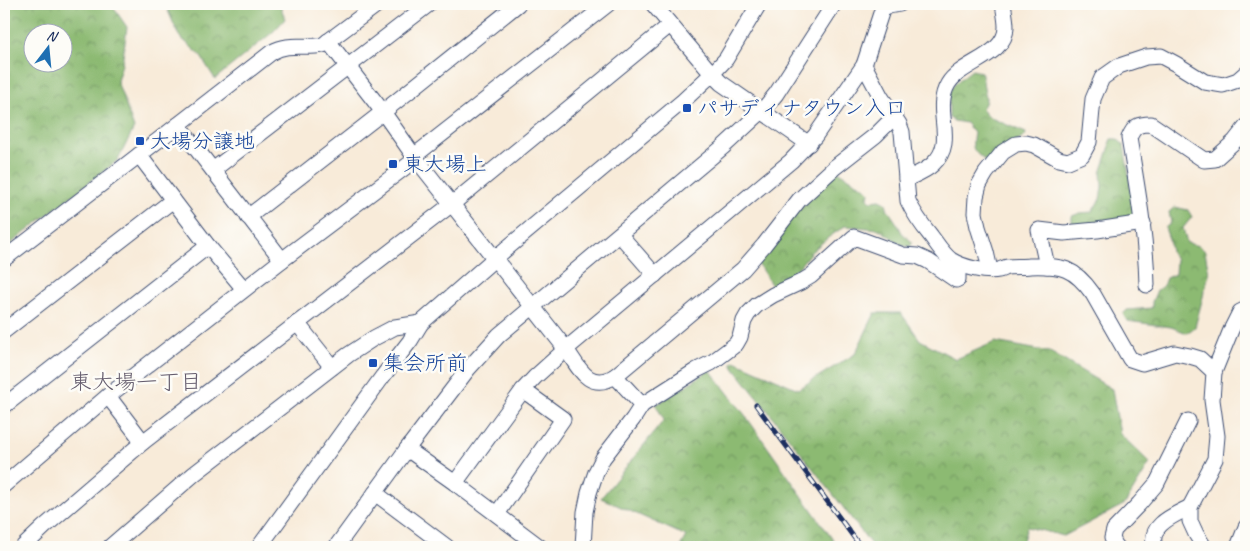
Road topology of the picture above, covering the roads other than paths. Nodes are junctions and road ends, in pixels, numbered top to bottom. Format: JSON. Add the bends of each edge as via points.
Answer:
{"nodes":[{"id":1,"x":378,"y":4,"type":"edge"},
{"id":2,"x":429,"y":4,"type":"edge"},
{"id":3,"x":518,"y":4,"type":"edge"},
{"id":4,"x":608,"y":4,"type":"edge"},
{"id":5,"x":653,"y":4,"type":"edge"},
{"id":6,"x":759,"y":4,"type":"edge"},
{"id":7,"x":834,"y":4,"type":"edge"},
{"id":8,"x":900,"y":4,"type":"edge"},
{"id":9,"x":1003,"y":4,"type":"edge"},
{"id":10,"x":884,"y":6,"type":"edge"},
{"id":11,"x":670,"y":25,"type":"junction"},
{"id":12,"x":328,"y":41,"type":"junction"},
{"id":13,"x":864,"y":64,"type":"junction"},
{"id":14,"x":347,"y":66,"type":"junction"},
{"id":15,"x":1246,"y":73,"type":"edge"},
{"id":16,"x":712,"y":74,"type":"junction"},
{"id":17,"x":762,"y":111,"type":"junction"},
{"id":18,"x":383,"y":112,"type":"junction"},
{"id":19,"x":894,"y":117,"type":"junction"},
{"id":20,"x":178,"y":125,"type":"junction"},
{"id":21,"x":1246,"y":127,"type":"edge"},
{"id":22,"x":808,"y":144,"type":"junction"},
{"id":23,"x":139,"y":155,"type":"junction"},
{"id":24,"x":415,"y":158,"type":"junction"},
{"id":25,"x":213,"y":170,"type":"junction"},
{"id":26,"x":906,"y":179,"type":"junction"},
{"id":27,"x":173,"y":200,"type":"junction"},
{"id":28,"x":452,"y":204,"type":"junction"},
{"id":29,"x":248,"y":217,"type":"junction"},
{"id":30,"x":1143,"y":223,"type":"junction"},
{"id":31,"x":620,"y":235,"type":"junction"},
{"id":32,"x":208,"y":246,"type":"junction"},
{"id":33,"x":4,"y":259,"type":"edge"},
{"id":34,"x":494,"y":259,"type":"junction"},
{"id":35,"x":282,"y":260,"type":"junction"},
{"id":36,"x":960,"y":264,"type":"junction"},
{"id":37,"x":1047,"y":266,"type":"junction"},
{"id":38,"x":990,"y":270,"type":"junction"},
{"id":39,"x":655,"y":275,"type":"junction"},
{"id":40,"x":1147,"y":285,"type":"dead end"},
{"id":41,"x":244,"y":290,"type":"junction"},
{"id":42,"x":532,"y":308,"type":"junction"},
{"id":43,"x":1246,"y":309,"type":"edge"},
{"id":44,"x":298,"y":323,"type":"junction"},
{"id":45,"x":421,"y":323,"type":"junction"},
{"id":46,"x":4,"y":331,"type":"edge"},
{"id":47,"x":566,"y":349,"type":"junction"},
{"id":48,"x":332,"y":367,"type":"junction"},
{"id":49,"x":1214,"y":372,"type":"junction"},
{"id":50,"x":615,"y":376,"type":"junction"},
{"id":51,"x":523,"y":390,"type":"junction"},
{"id":52,"x":108,"y":396,"type":"junction"},
{"id":53,"x":642,"y":405,"type":"junction"},
{"id":54,"x":4,"y":406,"type":"edge"},
{"id":55,"x":1188,"y":422,"type":"dead end"},
{"id":56,"x":142,"y":442,"type":"junction"},
{"id":57,"x":407,"y":449,"type":"junction"},
{"id":58,"x":455,"y":483,"type":"junction"},
{"id":59,"x":4,"y":485,"type":"edge"},
{"id":60,"x":375,"y":493,"type":"junction"},
{"id":61,"x":1190,"y":507,"type":"junction"},
{"id":62,"x":497,"y":514,"type":"junction"},
{"id":63,"x":1246,"y":527,"type":"edge"},
{"id":64,"x":344,"y":544,"type":"edge"},
{"id":65,"x":23,"y":547,"type":"edge"},
{"id":66,"x":110,"y":547,"type":"edge"},
{"id":67,"x":259,"y":547,"type":"edge"},
{"id":68,"x":447,"y":547,"type":"edge"},
{"id":69,"x":540,"y":547,"type":"edge"},
{"id":70,"x":583,"y":547,"type":"edge"},
{"id":71,"x":1117,"y":547,"type":"edge"},
{"id":72,"x":1155,"y":547,"type":"edge"},
{"id":73,"x":1204,"y":547,"type":"edge"},
{"id":74,"x":1238,"y":547,"type":"edge"}],
"edges":[{"from":1,"to":12,"type":"street"},
{"from":2,"to":14,"type":"street"},
{"from":3,"to":18,"type":"street"},
{"from":4,"to":24,"type":"street"},
{"from":5,"to":11,"type":"street"},
{"from":6,"to":16,"type":"street","via":[[726,59]]},
{"from":7,"to":17,"type":"street"},
{"from":8,"to":10,"type":"street"},
{"from":9,"to":26,"type":"street","via":[[1006,28],[1002,42],[955,76],[944,93],[944,146],[939,157],[927,169]]},
{"from":10,"to":13,"type":"street"},
{"from":11,"to":16,"type":"street"},
{"from":11,"to":28,"type":"street"},
{"from":12,"to":14,"type":"street"},
{"from":12,"to":20,"type":"street","via":[[315,47],[280,47]]},
{"from":13,"to":19,"type":"street"},
{"from":13,"to":22,"type":"street"},
{"from":14,"to":18,"type":"street"},
{"from":14,"to":25,"type":"street"},
{"from":15,"to":38,"type":"street","via":[[1238,80],[1223,85],[1205,82],[1160,56],[1146,57],[1119,66],[1102,78],[1093,99],[1089,142],[1082,154],[1068,161],[1026,143],[1016,144],[1002,152],[979,185],[976,197],[975,213]]},
{"from":16,"to":17,"type":"street"},
{"from":16,"to":34,"type":"street"},
{"from":17,"to":22,"type":"street"},
{"from":17,"to":31,"type":"street"},
{"from":18,"to":24,"type":"street"},
{"from":18,"to":29,"type":"street"},
{"from":19,"to":26,"type":"street","via":[[902,132]]},
{"from":19,"to":50,"type":"street","via":[[799,200],[743,269]]},
{"from":20,"to":23,"type":"street"},
{"from":20,"to":25,"type":"street"},
{"from":21,"to":30,"type":"street","via":[[1214,159],[1204,160],[1151,124],[1141,124],[1133,129],[1130,138]]},
{"from":22,"to":39,"type":"street"},
{"from":23,"to":27,"type":"street"},
{"from":23,"to":33,"type":"street"},
{"from":24,"to":28,"type":"street"},
{"from":24,"to":35,"type":"street"},
{"from":25,"to":29,"type":"street"},
{"from":26,"to":36,"type":"street","via":[[912,211],[948,258]]},
{"from":27,"to":32,"type":"street"},
{"from":27,"to":46,"type":"street"},
{"from":28,"to":34,"type":"street"},
{"from":28,"to":44,"type":"street"},
{"from":29,"to":35,"type":"street"},
{"from":30,"to":37,"type":"street","via":[[1064,233],[1039,230]]},
{"from":30,"to":40,"type":"street"},
{"from":31,"to":39,"type":"street"},
{"from":31,"to":42,"type":"street"},
{"from":32,"to":41,"type":"street"},
{"from":32,"to":54,"type":"street"},
{"from":34,"to":42,"type":"street"},
{"from":34,"to":45,"type":"street"},
{"from":35,"to":41,"type":"street"},
{"from":36,"to":38,"type":"street"},
{"from":36,"to":53,"type":"street","via":[[956,280],[917,256],[903,255],[854,237],[810,276],[757,305],[744,321],[736,344]]},
{"from":37,"to":38,"type":"street"},
{"from":37,"to":49,"type":"street","via":[[1072,272],[1086,284],[1130,359],[1142,363],[1175,353],[1200,359]]},
{"from":39,"to":47,"type":"street"},
{"from":41,"to":52,"type":"street"},
{"from":42,"to":47,"type":"street"},
{"from":42,"to":57,"type":"street","via":[[499,335],[468,369]]},
{"from":43,"to":49,"type":"street","via":[[1240,312]]},
{"from":44,"to":48,"type":"street"},
{"from":44,"to":56,"type":"street"},
{"from":45,"to":48,"type":"street","via":[[395,327]]},
{"from":45,"to":67,"type":"street"},
{"from":47,"to":50,"type":"street","via":[[586,377],[593,381],[601,382]]},
{"from":47,"to":51,"type":"street"},
{"from":48,"to":66,"type":"street","via":[[194,474]]},
{"from":49,"to":61,"type":"street","via":[[1215,460]]},
{"from":50,"to":53,"type":"street"},
{"from":51,"to":58,"type":"street"},
{"from":51,"to":62,"type":"street","via":[[563,419]]},
{"from":52,"to":56,"type":"street"},
{"from":52,"to":59,"type":"street"},
{"from":53,"to":70,"type":"street","via":[[596,472],[588,493]]},
{"from":55,"to":71,"type":"street","via":[[1157,483],[1114,530],[1112,538]]},
{"from":56,"to":65,"type":"street"},
{"from":57,"to":58,"type":"street"},
{"from":57,"to":60,"type":"street"},
{"from":58,"to":62,"type":"street"},
{"from":60,"to":64,"type":"street"},
{"from":60,"to":68,"type":"street"},
{"from":61,"to":72,"type":"street","via":[[1165,520],[1156,530]]},
{"from":61,"to":73,"type":"street","via":[[1190,521]]},
{"from":62,"to":69,"type":"street"},
{"from":63,"to":74,"type":"street"}]}
